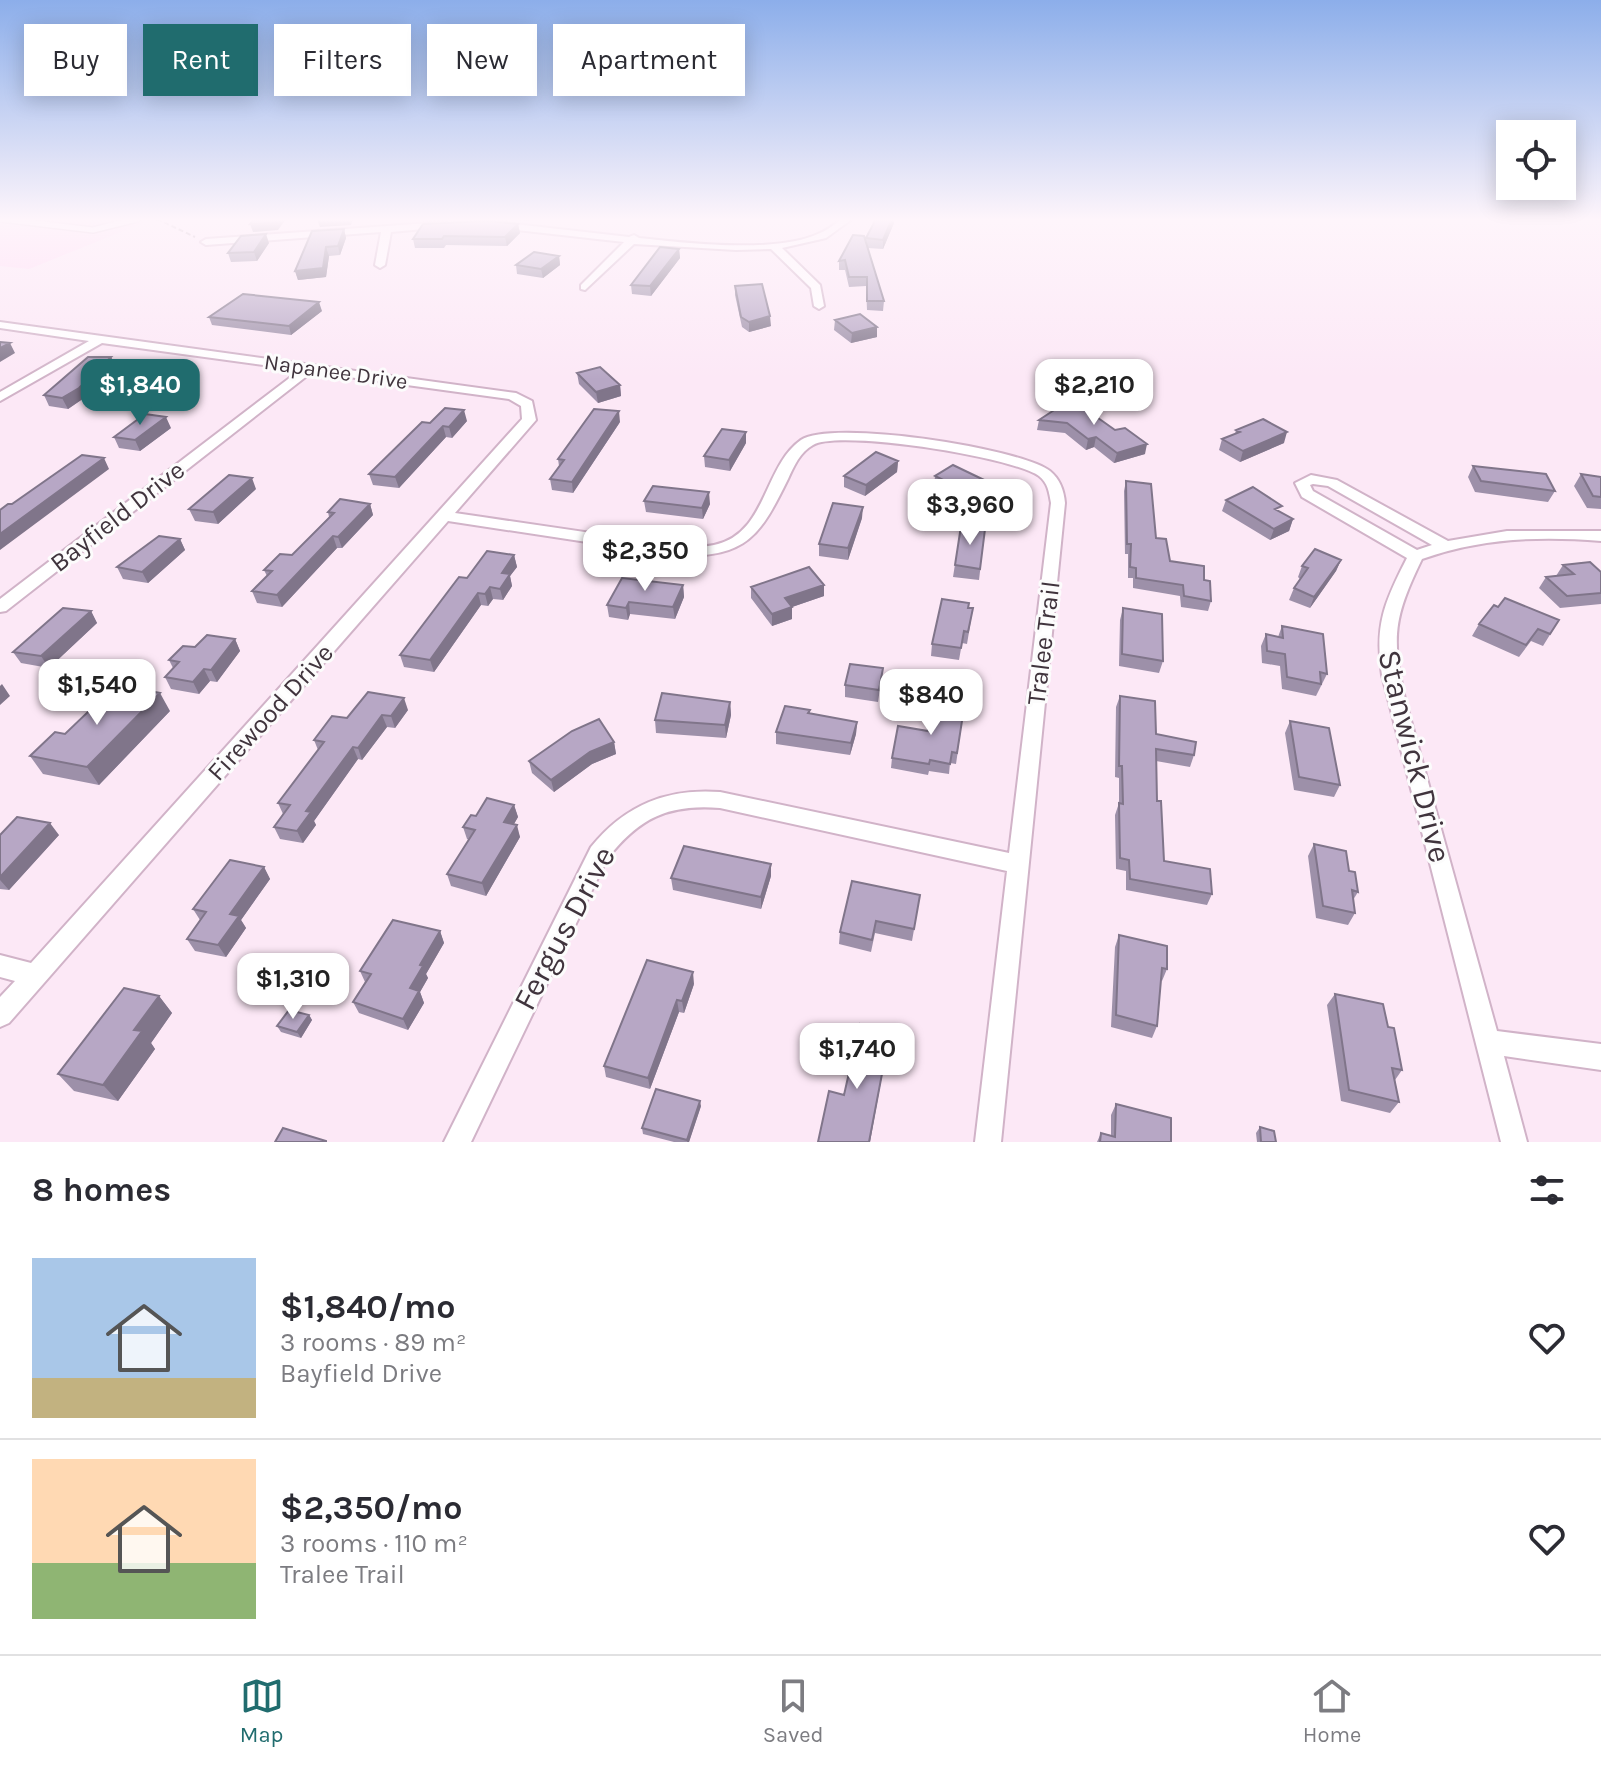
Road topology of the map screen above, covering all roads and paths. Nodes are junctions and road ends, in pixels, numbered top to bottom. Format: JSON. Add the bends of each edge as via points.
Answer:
{"nodes":[{"id":1,"x":600,"y":272,"type":"edge"},
{"id":2,"x":801,"y":272,"type":"edge"},
{"id":3,"x":585,"y":287,"type":"dead end"},
{"id":4,"x":819,"y":306,"type":"dead end"},
{"id":5,"x":0,"y":325,"type":"edge"},
{"id":6,"x":100,"y":339,"type":"junction"},
{"id":7,"x":310,"y":368,"type":"junction"},
{"id":8,"x":0,"y":397,"type":"edge"},
{"id":9,"x":527,"y":404,"type":"joint"},
{"id":10,"x":445,"y":516,"type":"junction"},
{"id":11,"x":1601,"y":536,"type":"edge"},
{"id":12,"x":1444,"y":545,"type":"junction"},
{"id":13,"x":1416,"y":556,"type":"junction"},
{"id":14,"x":0,"y":607,"type":"edge"},
{"id":15,"x":1018,"y":864,"type":"junction"},
{"id":16,"x":0,"y":966,"type":"edge"},
{"id":17,"x":35,"y":975,"type":"junction"},
{"id":18,"x":0,"y":1015,"type":"edge"},
{"id":19,"x":1488,"y":1042,"type":"junction"},
{"id":20,"x":1601,"y":1057,"type":"edge"},
{"id":21,"x":457,"y":1142,"type":"edge"},
{"id":22,"x":988,"y":1142,"type":"edge"},
{"id":23,"x":1514,"y":1142,"type":"edge"}],
"edges":[{"from":1,"to":3,"type":"street"},
{"from":2,"to":4,"type":"street","via":[[816,287]]},
{"from":5,"to":6,"type":"street","name":"Napanee Drive"},
{"from":6,"to":7,"type":"street","name":"Napanee Drive"},
{"from":6,"to":8,"type":"street"},
{"from":7,"to":9,"type":"street","name":"Napanee Drive","via":[[512,396]]},
{"from":7,"to":14,"type":"street","name":"Bayfield Drive"},
{"from":9,"to":10,"type":"street","name":"Firewood Drive","via":[[529,420]]},
{"from":10,"to":15,"type":"street","name":"Tralee Trail","via":[[704,552],[750,533],[791,459],[811,440],[839,435],[1008,457],[1046,473],[1058,503]]},
{"from":10,"to":17,"type":"street","name":"Firewood Drive"},
{"from":11,"to":12,"type":"street","via":[[1535,533]]},
{"from":12,"to":13,"type":"street"},
{"from":12,"to":13,"type":"street","via":[[1332,483],[1302,483],[1307,494]]},
{"from":13,"to":19,"type":"street","name":"Stanwick Drive","via":[[1390,607],[1386,657]]},
{"from":15,"to":21,"type":"street","name":"Fergus Drive","via":[[720,800],[692,797],[652,806],[620,827],[599,853]]},
{"from":15,"to":22,"type":"street","name":"Tralee Trail"},
{"from":16,"to":17,"type":"street"},
{"from":17,"to":18,"type":"street","name":"Firewood Drive"},
{"from":19,"to":20,"type":"street"},
{"from":19,"to":23,"type":"street","name":"Stanwick Drive"}]}
